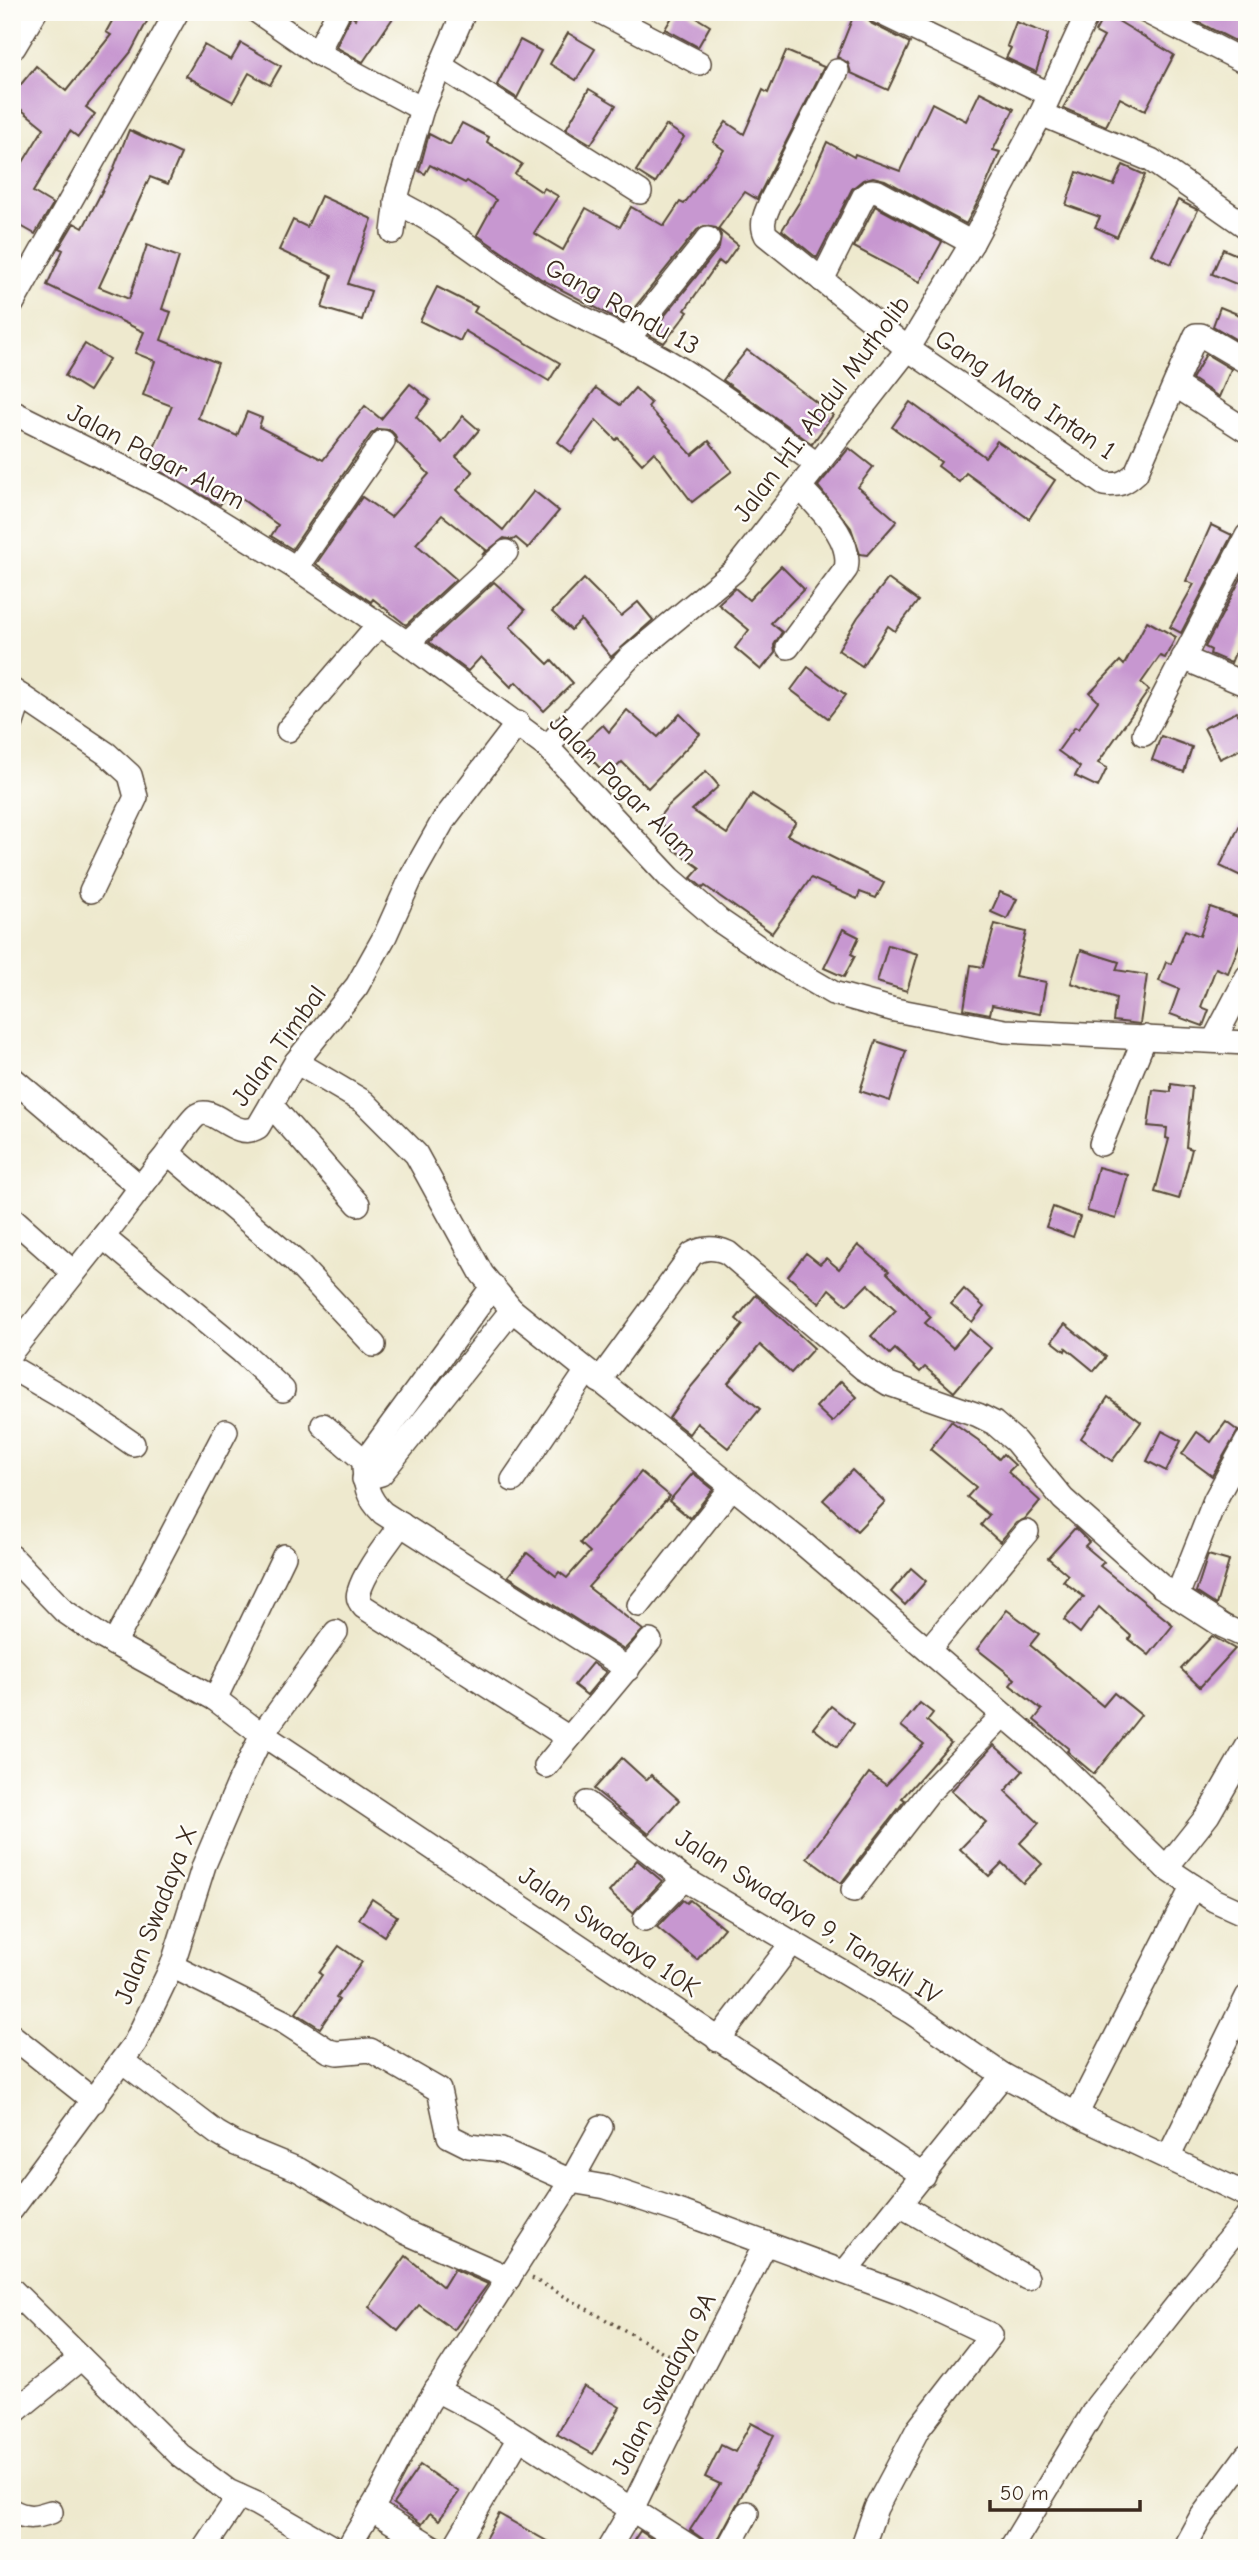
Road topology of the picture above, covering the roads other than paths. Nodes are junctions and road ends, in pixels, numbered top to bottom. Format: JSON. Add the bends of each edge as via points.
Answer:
{"nodes":[{"id":1,"x":35,"y":12,"type":"edge"},
{"id":2,"x":177,"y":12,"type":"edge"},
{"id":3,"x":258,"y":12,"type":"edge"},
{"id":4,"x":338,"y":12,"type":"edge"},
{"id":5,"x":464,"y":12,"type":"edge"},
{"id":6,"x":879,"y":12,"type":"edge"},
{"id":7,"x":1088,"y":12,"type":"edge"},
{"id":8,"x":1147,"y":12,"type":"edge"},
{"id":9,"x":602,"y":13,"type":"edge"},
{"id":10,"x":14,"y":47,"type":"edge"},
{"id":11,"x":317,"y":53,"type":"junction"},
{"id":12,"x":699,"y":63,"type":"dead end"},
{"id":13,"x":1247,"y":63,"type":"edge"},
{"id":14,"x":443,"y":66,"type":"junction"},
{"id":15,"x":837,"y":71,"type":"dead end"},
{"id":16,"x":1045,"y":104,"type":"junction"},
{"id":17,"x":422,"y":109,"type":"junction"},
{"id":18,"x":640,"y":192,"type":"dead end"},
{"id":19,"x":396,"y":202,"type":"junction"},
{"id":20,"x":1247,"y":228,"type":"edge"},
{"id":21,"x":393,"y":232,"type":"dead end"},
{"id":22,"x":708,"y":239,"type":"dead end"},
{"id":23,"x":972,"y":243,"type":"junction"},
{"id":24,"x":822,"y":280,"type":"junction"},
{"id":25,"x":12,"y":304,"type":"edge"},
{"id":26,"x":627,"y":340,"type":"junction"},
{"id":27,"x":908,"y":349,"type":"junction"},
{"id":28,"x":1247,"y":362,"type":"edge"},
{"id":29,"x":1175,"y":385,"type":"junction"},
{"id":30,"x":12,"y":412,"type":"edge"},
{"id":31,"x":1247,"y":431,"type":"edge"},
{"id":32,"x":383,"y":442,"type":"dead end"},
{"id":33,"x":818,"y":465,"type":"junction"},
{"id":34,"x":801,"y":488,"type":"junction"},
{"id":35,"x":1247,"y":536,"type":"edge"},
{"id":36,"x":506,"y":552,"type":"dead end"},
{"id":37,"x":296,"y":568,"type":"junction"},
{"id":38,"x":379,"y":624,"type":"junction"},
{"id":39,"x":407,"y":643,"type":"junction"},
{"id":40,"x":789,"y":647,"type":"dead end"},
{"id":41,"x":1183,"y":658,"type":"junction"},
{"id":42,"x":1247,"y":685,"type":"edge"},
{"id":43,"x":17,"y":693,"type":"edge"},
{"id":44,"x":12,"y":723,"type":"edge"},
{"id":45,"x":518,"y":723,"type":"junction"},
{"id":46,"x":288,"y":730,"type":"dead end"},
{"id":47,"x":1144,"y":734,"type":"dead end"},
{"id":48,"x":547,"y":747,"type":"junction"},
{"id":49,"x":91,"y":891,"type":"dead end"},
{"id":50,"x":1247,"y":977,"type":"edge"},
{"id":51,"x":1144,"y":1037,"type":"junction"},
{"id":52,"x":1214,"y":1040,"type":"junction"},
{"id":53,"x":1247,"y":1043,"type":"edge"},
{"id":54,"x":296,"y":1062,"type":"junction"},
{"id":55,"x":12,"y":1078,"type":"edge"},
{"id":56,"x":271,"y":1105,"type":"junction"},
{"id":57,"x":1101,"y":1144,"type":"dead end"},
{"id":58,"x":168,"y":1153,"type":"junction"},
{"id":59,"x":140,"y":1186,"type":"junction"},
{"id":60,"x":358,"y":1204,"type":"dead end"},
{"id":61,"x":12,"y":1218,"type":"edge"},
{"id":62,"x":103,"y":1237,"type":"junction"},
{"id":63,"x":73,"y":1272,"type":"junction"},
{"id":64,"x":493,"y":1286,"type":"junction"},
{"id":65,"x":512,"y":1310,"type":"junction"},
{"id":66,"x":374,"y":1345,"type":"dead end"},
{"id":67,"x":12,"y":1351,"type":"edge"},
{"id":68,"x":12,"y":1368,"type":"edge"},
{"id":69,"x":593,"y":1376,"type":"junction"},
{"id":70,"x":283,"y":1390,"type":"dead end"},
{"id":71,"x":323,"y":1425,"type":"dead end"},
{"id":72,"x":226,"y":1431,"type":"dead end"},
{"id":73,"x":1247,"y":1441,"type":"edge"},
{"id":74,"x":133,"y":1444,"type":"dead end"},
{"id":75,"x":370,"y":1472,"type":"junction"},
{"id":76,"x":513,"y":1480,"type":"dead end"},
{"id":77,"x":732,"y":1487,"type":"junction"},
{"id":78,"x":401,"y":1524,"type":"junction"},
{"id":79,"x":1027,"y":1532,"type":"dead end"},
{"id":80,"x":284,"y":1556,"type":"dead end"},
{"id":81,"x":12,"y":1557,"type":"edge"},
{"id":82,"x":1177,"y":1596,"type":"junction"},
{"id":83,"x":639,"y":1605,"type":"dead end"},
{"id":84,"x":336,"y":1632,"type":"dead end"},
{"id":85,"x":1247,"y":1637,"type":"edge"},
{"id":86,"x":650,"y":1641,"type":"dead end"},
{"id":87,"x":114,"y":1644,"type":"junction"},
{"id":88,"x":928,"y":1650,"type":"junction"},
{"id":89,"x":628,"y":1670,"type":"junction"},
{"id":90,"x":215,"y":1699,"type":"junction"},
{"id":91,"x":1003,"y":1715,"type":"junction"},
{"id":92,"x":263,"y":1733,"type":"junction"},
{"id":93,"x":569,"y":1738,"type":"junction"},
{"id":94,"x":1247,"y":1747,"type":"edge"},
{"id":95,"x":546,"y":1766,"type":"dead end"},
{"id":96,"x":587,"y":1803,"type":"dead end"},
{"id":97,"x":1166,"y":1868,"type":"junction"},
{"id":98,"x":684,"y":1879,"type":"junction"},
{"id":99,"x":1193,"y":1886,"type":"junction"},
{"id":100,"x":853,"y":1890,"type":"dead end"},
{"id":101,"x":1247,"y":1915,"type":"edge"},
{"id":102,"x":645,"y":1919,"type":"dead end"},
{"id":103,"x":792,"y":1943,"type":"junction"},
{"id":104,"x":172,"y":1966,"type":"junction"},
{"id":105,"x":1247,"y":1997,"type":"edge"},
{"id":106,"x":12,"y":2036,"type":"edge"},
{"id":107,"x":719,"y":2040,"type":"junction"},
{"id":108,"x":122,"y":2061,"type":"junction"},
{"id":109,"x":1003,"y":2075,"type":"junction"},
{"id":110,"x":94,"y":2101,"type":"junction"},
{"id":111,"x":1077,"y":2113,"type":"junction"},
{"id":112,"x":601,"y":2127,"type":"dead end"},
{"id":113,"x":1168,"y":2158,"type":"junction"},
{"id":114,"x":924,"y":2176,"type":"junction"},
{"id":115,"x":571,"y":2181,"type":"junction"},
{"id":116,"x":16,"y":2193,"type":"edge"},
{"id":117,"x":1247,"y":2195,"type":"edge"},
{"id":118,"x":900,"y":2205,"type":"junction"},
{"id":119,"x":1247,"y":2216,"type":"edge"},
{"id":120,"x":766,"y":2243,"type":"junction"},
{"id":121,"x":512,"y":2273,"type":"junction"},
{"id":122,"x":845,"y":2273,"type":"junction"},
{"id":123,"x":1027,"y":2278,"type":"dead end"},
{"id":124,"x":12,"y":2290,"type":"edge"},
{"id":125,"x":81,"y":2358,"type":"junction"},
{"id":126,"x":436,"y":2390,"type":"junction"},
{"id":127,"x":12,"y":2414,"type":"edge"},
{"id":128,"x":519,"y":2438,"type":"junction"},
{"id":129,"x":1247,"y":2455,"type":"edge"},
{"id":130,"x":239,"y":2496,"type":"junction"},
{"id":131,"x":371,"y":2509,"type":"junction"},
{"id":132,"x":632,"y":2509,"type":"junction"},
{"id":133,"x":12,"y":2511,"type":"edge"},
{"id":134,"x":51,"y":2512,"type":"dead end"},
{"id":135,"x":747,"y":2513,"type":"dead end"},
{"id":136,"x":204,"y":2548,"type":"edge"},
{"id":137,"x":333,"y":2548,"type":"edge"},
{"id":138,"x":348,"y":2548,"type":"edge"},
{"id":139,"x":434,"y":2548,"type":"edge"},
{"id":140,"x":454,"y":2548,"type":"edge"},
{"id":141,"x":608,"y":2548,"type":"edge"},
{"id":142,"x":692,"y":2548,"type":"edge"},
{"id":143,"x":728,"y":2548,"type":"edge"},
{"id":144,"x":862,"y":2548,"type":"edge"},
{"id":145,"x":1012,"y":2548,"type":"edge"},
{"id":146,"x":1184,"y":2548,"type":"edge"}],
"edges":[{"from":1,"to":10,"type":"street"},
{"from":2,"to":25,"type":"street"},
{"from":3,"to":11,"type":"street"},
{"from":4,"to":11,"type":"street"},
{"from":5,"to":14,"type":"street"},
{"from":6,"to":16,"type":"street"},
{"from":7,"to":16,"type":"street","name":"Jalan HI. Abdul Mutholib"},
{"from":8,"to":13,"type":"street"},
{"from":9,"to":12,"type":"street"},
{"from":11,"to":17,"type":"street"},
{"from":14,"to":17,"type":"street"},
{"from":14,"to":18,"type":"street"},
{"from":15,"to":24,"type":"street","via":[[763,222],[766,235]]},
{"from":16,"to":20,"type":"street","via":[[1151,160]]},
{"from":16,"to":23,"type":"street","name":"Jalan HI. Abdul Mutholib"},
{"from":17,"to":19,"type":"street"},
{"from":19,"to":21,"type":"street"},
{"from":19,"to":26,"type":"street","name":"Gang Randu 13","via":[[553,303]]},
{"from":22,"to":26,"type":"street"},
{"from":23,"to":24,"type":"street","via":[[871,191],[864,196]]},
{"from":23,"to":27,"type":"street","name":"Jalan HI. Abdul Mutholib"},
{"from":24,"to":27,"type":"street"},
{"from":26,"to":33,"type":"street","name":"Gang Randu 13","via":[[723,397]]},
{"from":27,"to":29,"type":"street","name":"Gang Mata Intan 1","via":[[1104,484],[1116,486],[1136,473]]},
{"from":27,"to":33,"type":"street","name":"Jalan HI. Abdul Mutholib"},
{"from":28,"to":29,"type":"street","via":[[1197,334]]},
{"from":29,"to":31,"type":"street"},
{"from":30,"to":37,"type":"street","name":"Jalan Pagar Alam","via":[[172,492]]},
{"from":32,"to":37,"type":"street"},
{"from":33,"to":34,"type":"street","name":"Jalan HI. Abdul Mutholib"},
{"from":34,"to":40,"type":"street","via":[[845,546],[848,558],[846,569]]},
{"from":34,"to":48,"type":"street","name":"Jalan HI. Abdul Mutholib","via":[[734,571],[629,657]]},
{"from":35,"to":41,"type":"street"},
{"from":36,"to":39,"type":"street"},
{"from":37,"to":38,"type":"street","name":"Jalan Pagar Alam"},
{"from":38,"to":39,"type":"street","name":"Jalan Pagar Alam"},
{"from":38,"to":46,"type":"street"},
{"from":39,"to":45,"type":"street","name":"Jalan Pagar Alam"},
{"from":41,"to":42,"type":"street"},
{"from":41,"to":47,"type":"street"},
{"from":43,"to":44,"type":"street"},
{"from":43,"to":49,"type":"street","via":[[107,754],[130,775],[134,785],[136,797]]},
{"from":45,"to":48,"type":"street","name":"Jalan Pagar Alam"},
{"from":45,"to":54,"type":"street","name":"Jalan Timbal","via":[[443,821],[357,986]]},
{"from":48,"to":51,"type":"street","name":"Jalan Pagar Alam","via":[[670,878],[720,921],[833,993],[1004,1031]]},
{"from":50,"to":52,"type":"street"},
{"from":51,"to":52,"type":"street","name":"Jalan Pagar Alam"},
{"from":51,"to":57,"type":"street"},
{"from":52,"to":53,"type":"street","name":"Jalan Pagar Alam"},
{"from":54,"to":56,"type":"street","name":"Jalan Timbal"},
{"from":54,"to":64,"type":"street","via":[[364,1102],[416,1154]]},
{"from":55,"to":59,"type":"street"},
{"from":56,"to":58,"type":"street","name":"Jalan Timbal","via":[[250,1132],[210,1114],[194,1116]]},
{"from":56,"to":60,"type":"street"},
{"from":58,"to":59,"type":"street","name":"Jalan Timbal"},
{"from":58,"to":66,"type":"street","via":[[295,1261]]},
{"from":59,"to":62,"type":"street","name":"Jalan Timbal"},
{"from":61,"to":63,"type":"street"},
{"from":62,"to":63,"type":"street","name":"Jalan Timbal"},
{"from":62,"to":70,"type":"street"},
{"from":63,"to":67,"type":"street","name":"Jalan Timbal"},
{"from":64,"to":65,"type":"street"},
{"from":64,"to":75,"type":"street"},
{"from":65,"to":69,"type":"street"},
{"from":65,"to":75,"type":"street"},
{"from":68,"to":74,"type":"street"},
{"from":69,"to":76,"type":"street"},
{"from":69,"to":77,"type":"street"},
{"from":69,"to":82,"type":"street","via":[[692,1254],[718,1249],[864,1369],[889,1384],[994,1423],[1063,1499]]},
{"from":71,"to":75,"type":"street"},
{"from":72,"to":87,"type":"street"},
{"from":73,"to":82,"type":"street","via":[[1215,1500]]},
{"from":75,"to":78,"type":"street","via":[[368,1493],[374,1504]]},
{"from":77,"to":83,"type":"street"},
{"from":77,"to":88,"type":"street"},
{"from":78,"to":89,"type":"street"},
{"from":78,"to":93,"type":"street","via":[[370,1570],[359,1601]]},
{"from":79,"to":88,"type":"street"},
{"from":80,"to":90,"type":"street"},
{"from":81,"to":87,"type":"street","name":"Jalan Swadaya 10K","via":[[64,1611]]},
{"from":82,"to":85,"type":"street"},
{"from":84,"to":92,"type":"street","name":"Jalan Swadaya X"},
{"from":86,"to":89,"type":"street"},
{"from":87,"to":90,"type":"street","name":"Jalan Swadaya 10K"},
{"from":88,"to":91,"type":"street"},
{"from":89,"to":93,"type":"street"},
{"from":90,"to":92,"type":"street","name":"Jalan Swadaya 10K"},
{"from":91,"to":97,"type":"street","via":[[1052,1756]]},
{"from":91,"to":100,"type":"street","via":[[928,1793]]},
{"from":92,"to":104,"type":"street","name":"Jalan Swadaya X","via":[[204,1866]]},
{"from":92,"to":107,"type":"street","name":"Jalan Swadaya 10K"},
{"from":93,"to":95,"type":"street"},
{"from":94,"to":97,"type":"street","via":[[1208,1815]]},
{"from":96,"to":98,"type":"street","name":"Jalan Swadaya 9, Tangkil IV"},
{"from":97,"to":99,"type":"street"},
{"from":98,"to":102,"type":"street"},
{"from":98,"to":103,"type":"street","name":"Jalan Swadaya 9, Tangkil IV"},
{"from":99,"to":101,"type":"street"},
{"from":99,"to":111,"type":"street"},
{"from":103,"to":107,"type":"street"},
{"from":103,"to":109,"type":"street","name":"Jalan Swadaya 9, Tangkil IV","via":[[911,2012]]},
{"from":104,"to":108,"type":"street","name":"Jalan Swadaya X"},
{"from":104,"to":115,"type":"street","via":[[285,2023],[329,2052],[370,2050],[439,2090],[449,2136],[469,2146],[501,2150]]},
{"from":105,"to":113,"type":"street"},
{"from":106,"to":110,"type":"street"},
{"from":107,"to":114,"type":"street","name":"Jalan Swadaya 10K"},
{"from":108,"to":110,"type":"street","name":"Jalan Swadaya X"},
{"from":108,"to":121,"type":"street","via":[[236,2144],[299,2170],[407,2233]]},
{"from":109,"to":111,"type":"street","name":"Jalan Swadaya 9, Tangkil IV"},
{"from":109,"to":114,"type":"street"},
{"from":110,"to":116,"type":"street","name":"Jalan Swadaya X"},
{"from":111,"to":113,"type":"street","name":"Jalan Swadaya 9, Tangkil IV"},
{"from":112,"to":115,"type":"street"},
{"from":113,"to":117,"type":"street","name":"Jalan Swadaya 9, Tangkil IV"},
{"from":114,"to":118,"type":"street"},
{"from":115,"to":120,"type":"street","via":[[606,2187]]},
{"from":115,"to":121,"type":"street"},
{"from":118,"to":122,"type":"street"},
{"from":118,"to":123,"type":"street"},
{"from":119,"to":145,"type":"street","via":[[1097,2406]]},
{"from":120,"to":122,"type":"street"},
{"from":120,"to":132,"type":"street","name":"Jalan Swadaya 9A"},
{"from":121,"to":126,"type":"street"},
{"from":122,"to":144,"type":"street","via":[[990,2335],[918,2429],[876,2508]]},
{"from":124,"to":125,"type":"street"},
{"from":125,"to":127,"type":"street"},
{"from":125,"to":130,"type":"street","via":[[181,2456]]},
{"from":126,"to":128,"type":"street"},
{"from":126,"to":131,"type":"street"},
{"from":128,"to":132,"type":"street"},
{"from":128,"to":140,"type":"street"},
{"from":129,"to":146,"type":"street","via":[[1199,2519]]},
{"from":130,"to":136,"type":"street"},
{"from":130,"to":137,"type":"street"},
{"from":131,"to":138,"type":"street"},
{"from":131,"to":139,"type":"street"},
{"from":132,"to":141,"type":"street","name":"Jalan Swadaya 9A"},
{"from":132,"to":142,"type":"street"},
{"from":133,"to":134,"type":"street","via":[[32,2518]]},
{"from":135,"to":143,"type":"street"}]}
